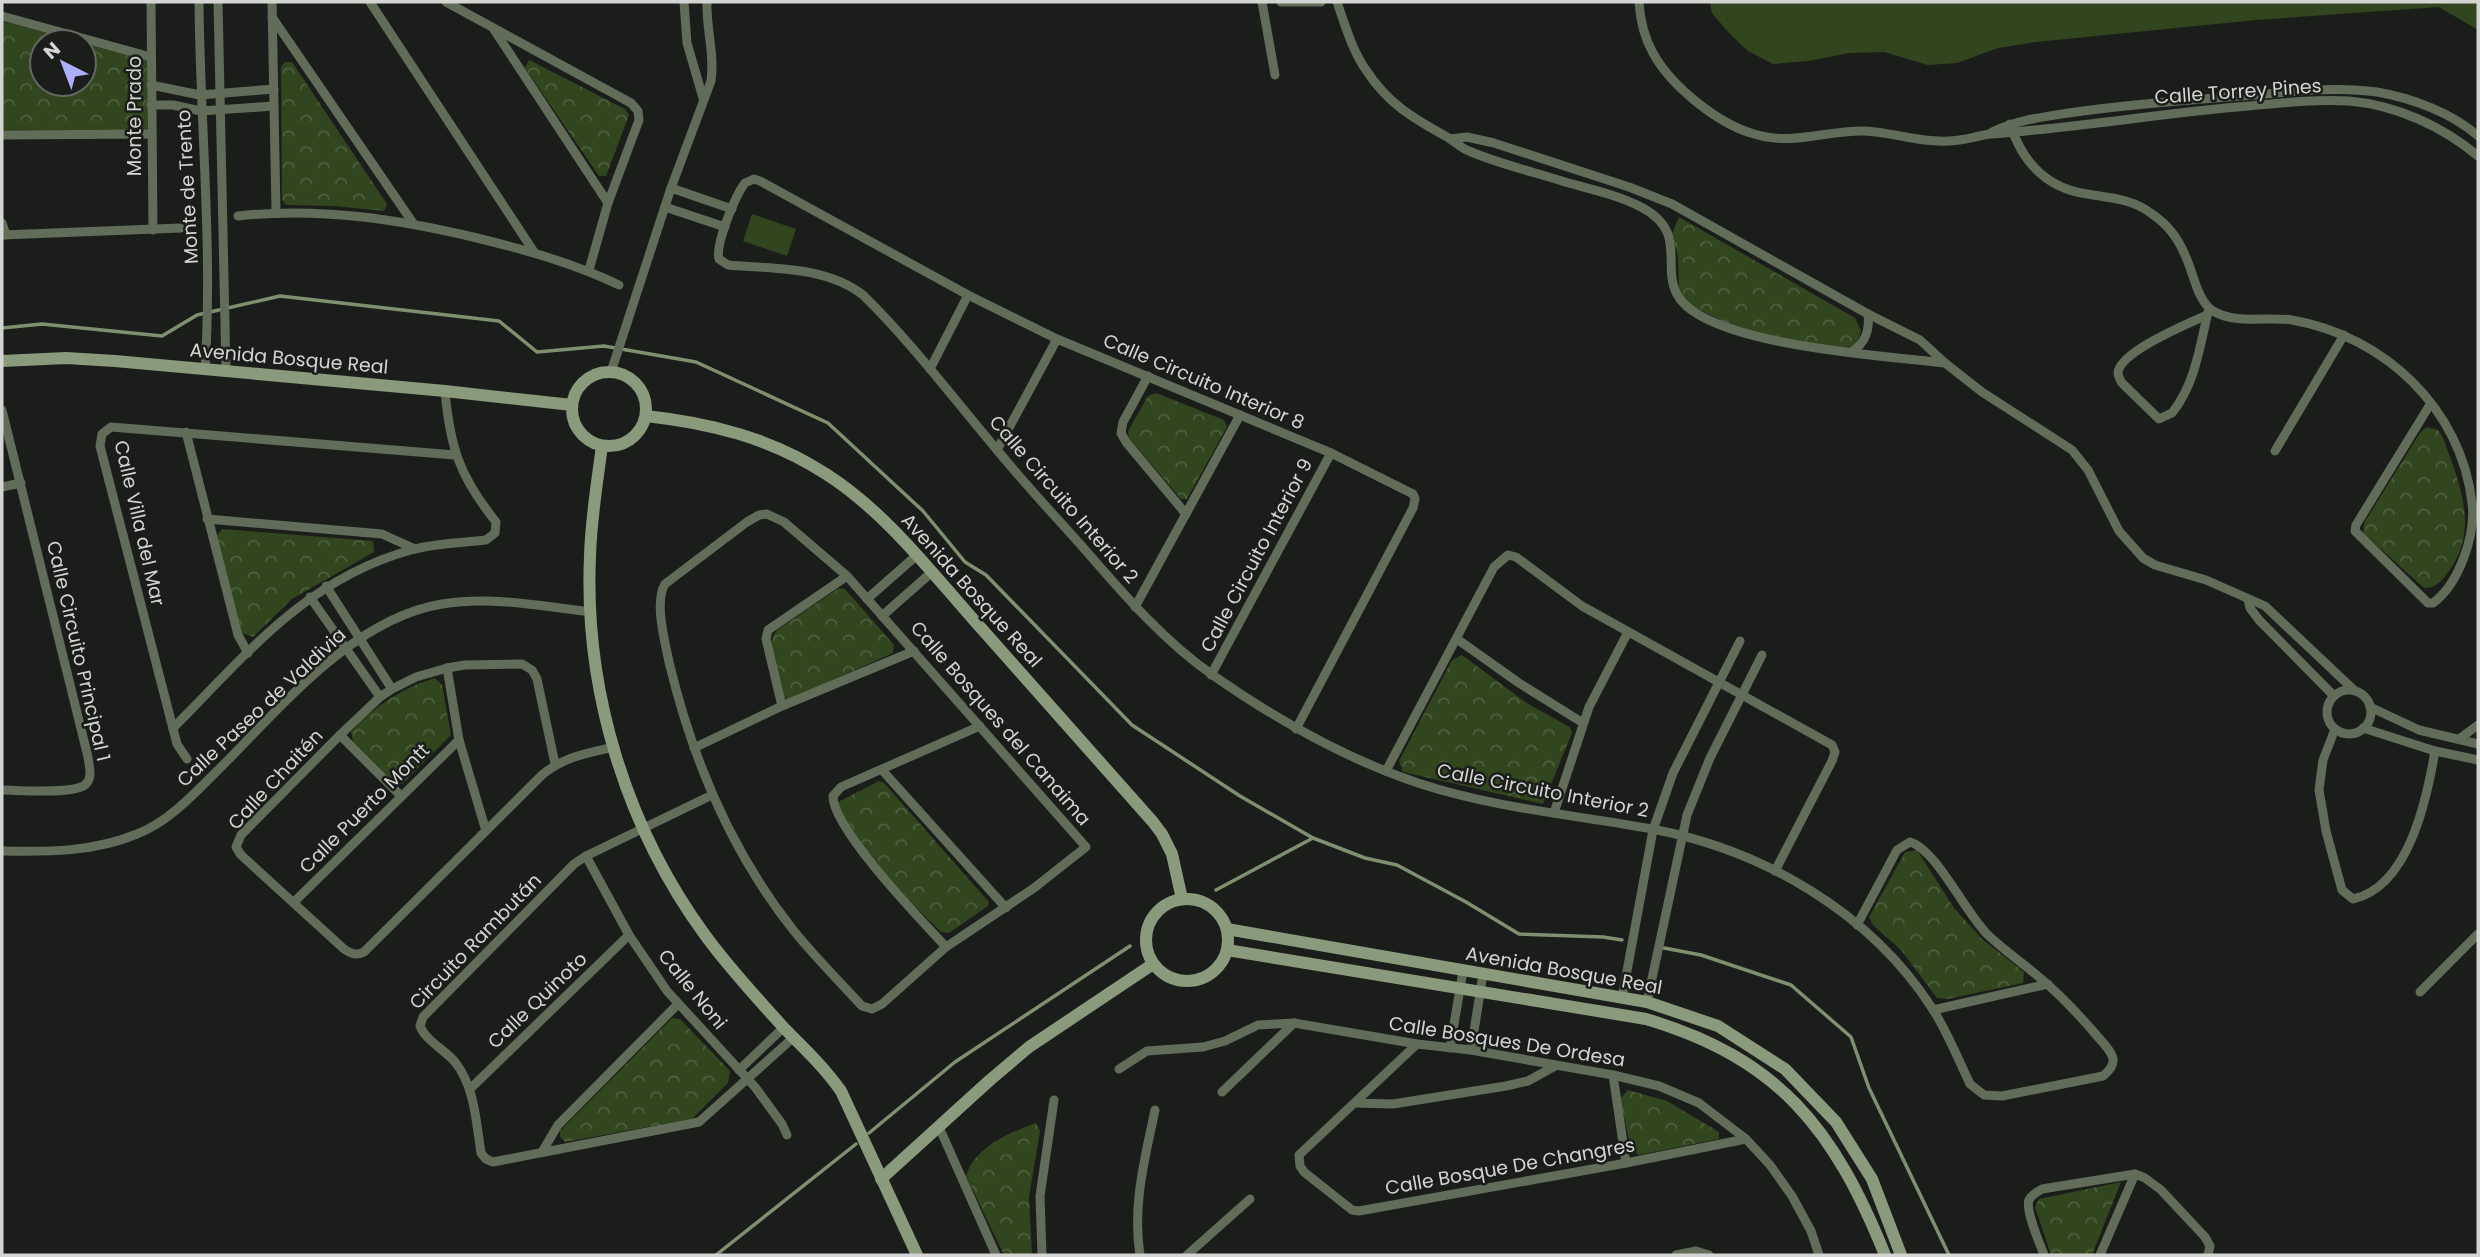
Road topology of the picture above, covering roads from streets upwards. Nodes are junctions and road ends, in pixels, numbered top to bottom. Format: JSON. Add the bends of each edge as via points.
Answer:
{"nodes":[{"id":1,"x":151,"y":2,"type":"edge"},
{"id":2,"x":199,"y":2,"type":"edge"},
{"id":3,"x":218,"y":2,"type":"edge"},
{"id":4,"x":272,"y":2,"type":"edge"},
{"id":5,"x":370,"y":2,"type":"edge"},
{"id":6,"x":446,"y":2,"type":"edge"},
{"id":7,"x":684,"y":2,"type":"edge"},
{"id":8,"x":707,"y":2,"type":"edge"},
{"id":9,"x":1262,"y":2,"type":"edge"},
{"id":10,"x":1282,"y":2,"type":"edge"},
{"id":11,"x":1321,"y":2,"type":"edge"},
{"id":12,"x":1337,"y":2,"type":"edge"},
{"id":13,"x":1639,"y":2,"type":"edge"},
{"id":14,"x":2,"y":16,"type":"edge"},
{"id":15,"x":272,"y":17,"type":"junction"},
{"id":16,"x":492,"y":26,"type":"junction"},
{"id":17,"x":151,"y":57,"type":"junction"},
{"id":18,"x":1275,"y":75,"type":"dead end"},
{"id":19,"x":151,"y":85,"type":"junction"},
{"id":20,"x":274,"y":89,"type":"junction"},
{"id":21,"x":219,"y":93,"type":"junction"},
{"id":22,"x":200,"y":95,"type":"junction"},
{"id":23,"x":704,"y":100,"type":"junction"},
{"id":24,"x":151,"y":104,"type":"junction"},
{"id":25,"x":274,"y":106,"type":"junction"},
{"id":26,"x":220,"y":110,"type":"junction"},
{"id":27,"x":201,"y":111,"type":"junction"},
{"id":28,"x":2010,"y":124,"type":"junction"},
{"id":29,"x":151,"y":134,"type":"junction"},
{"id":30,"x":2013,"y":134,"type":"junction"},
{"id":31,"x":2,"y":135,"type":"edge"},
{"id":32,"x":1987,"y":135,"type":"junction"},
{"id":33,"x":2478,"y":136,"type":"edge"},
{"id":34,"x":1450,"y":139,"type":"junction"},
{"id":35,"x":2478,"y":156,"type":"edge"},
{"id":36,"x":749,"y":180,"type":"joint"},
{"id":37,"x":671,"y":188,"type":"junction"},
{"id":38,"x":608,"y":203,"type":"junction"},
{"id":39,"x":665,"y":207,"type":"junction"},
{"id":40,"x":732,"y":209,"type":"junction"},
{"id":41,"x":276,"y":211,"type":"junction"},
{"id":42,"x":238,"y":216,"type":"dead end"},
{"id":43,"x":2,"y":223,"type":"edge"},
{"id":44,"x":413,"y":223,"type":"junction"},
{"id":45,"x":726,"y":227,"type":"junction"},
{"id":46,"x":181,"y":228,"type":"dead end"},
{"id":47,"x":153,"y":230,"type":"junction"},
{"id":48,"x":4,"y":235,"type":"edge"},
{"id":49,"x":534,"y":252,"type":"junction"},
{"id":50,"x":589,"y":270,"type":"junction"},
{"id":51,"x":619,"y":285,"type":"dead end"},
{"id":52,"x":968,"y":295,"type":"junction"},
{"id":53,"x":2208,"y":311,"type":"junction"},
{"id":54,"x":1868,"y":314,"type":"junction"},
{"id":55,"x":225,"y":317,"type":"junction"},
{"id":56,"x":208,"y":318,"type":"junction"},
{"id":57,"x":2344,"y":335,"type":"junction"},
{"id":58,"x":1057,"y":340,"type":"junction"},
{"id":59,"x":1851,"y":352,"type":"junction"},
{"id":60,"x":2,"y":361,"type":"edge"},
{"id":61,"x":1945,"y":363,"type":"junction"},
{"id":62,"x":930,"y":369,"type":"junction"},
{"id":63,"x":205,"y":370,"type":"junction"},
{"id":64,"x":226,"y":372,"type":"junction"},
{"id":65,"x":611,"y":372,"type":"junction"},
{"id":66,"x":1148,"y":376,"type":"junction"},
{"id":67,"x":445,"y":391,"type":"junction"},
{"id":68,"x":2431,"y":403,"type":"junction"},
{"id":69,"x":572,"y":405,"type":"junction"},
{"id":70,"x":2,"y":410,"type":"edge"},
{"id":71,"x":1240,"y":415,"type":"junction"},
{"id":72,"x":646,"y":416,"type":"junction"},
{"id":73,"x":4,"y":427,"type":"edge"},
{"id":74,"x":186,"y":432,"type":"junction"},
{"id":75,"x":602,"y":446,"type":"junction"},
{"id":76,"x":997,"y":450,"type":"junction"},
{"id":77,"x":2275,"y":452,"type":"dead end"},
{"id":78,"x":1331,"y":453,"type":"junction"},
{"id":79,"x":455,"y":455,"type":"junction"},
{"id":80,"x":21,"y":482,"type":"junction"},
{"id":81,"x":2,"y":487,"type":"edge"},
{"id":82,"x":1186,"y":514,"type":"junction"},
{"id":83,"x":207,"y":519,"type":"junction"},
{"id":84,"x":415,"y":549,"type":"junction"},
{"id":85,"x":917,"y":555,"type":"junction"},
{"id":86,"x":932,"y":572,"type":"junction"},
{"id":87,"x":847,"y":576,"type":"junction"},
{"id":88,"x":326,"y":586,"type":"junction"},
{"id":89,"x":310,"y":597,"type":"junction"},
{"id":90,"x":867,"y":599,"type":"junction"},
{"id":91,"x":2248,"y":600,"type":"junction"},
{"id":92,"x":1135,"y":607,"type":"junction"},
{"id":93,"x":590,"y":612,"type":"junction"},
{"id":94,"x":882,"y":616,"type":"junction"},
{"id":95,"x":1628,"y":632,"type":"junction"},
{"id":96,"x":360,"y":638,"type":"junction"},
{"id":97,"x":1457,"y":639,"type":"junction"},
{"id":98,"x":1740,"y":641,"type":"dead end"},
{"id":99,"x":346,"y":647,"type":"junction"},
{"id":100,"x":914,"y":651,"type":"junction"},
{"id":101,"x":248,"y":653,"type":"junction"},
{"id":102,"x":1762,"y":655,"type":"dead end"},
{"id":103,"x":447,"y":668,"type":"junction"},
{"id":104,"x":1212,"y":675,"type":"junction"},
{"id":105,"x":1718,"y":683,"type":"junction"},
{"id":106,"x":392,"y":689,"type":"junction"},
{"id":107,"x":2355,"y":691,"type":"junction"},
{"id":108,"x":1742,"y":694,"type":"junction"},
{"id":109,"x":2334,"y":696,"type":"junction"},
{"id":110,"x":380,"y":697,"type":"junction"},
{"id":111,"x":782,"y":706,"type":"junction"},
{"id":112,"x":2370,"y":707,"type":"junction"},
{"id":113,"x":1583,"y":723,"type":"junction"},
{"id":114,"x":2478,"y":724,"type":"edge"},
{"id":115,"x":980,"y":726,"type":"junction"},
{"id":116,"x":173,"y":728,"type":"junction"},
{"id":117,"x":2363,"y":728,"type":"junction"},
{"id":118,"x":1296,"y":729,"type":"junction"},
{"id":119,"x":2335,"y":729,"type":"junction"},
{"id":120,"x":340,"y":735,"type":"junction"},
{"id":121,"x":2459,"y":739,"type":"junction"},
{"id":122,"x":459,"y":740,"type":"junction"},
{"id":123,"x":2478,"y":744,"type":"edge"},
{"id":124,"x":614,"y":747,"type":"junction"},
{"id":125,"x":694,"y":748,"type":"junction"},
{"id":126,"x":2435,"y":751,"type":"junction"},
{"id":127,"x":187,"y":759,"type":"dead end"},
{"id":128,"x":2478,"y":760,"type":"edge"},
{"id":129,"x":555,"y":764,"type":"junction"},
{"id":130,"x":882,"y":770,"type":"junction"},
{"id":131,"x":1386,"y":771,"type":"junction"},
{"id":132,"x":3,"y":787,"type":"edge"},
{"id":133,"x":712,"y":795,"type":"junction"},
{"id":134,"x":401,"y":796,"type":"junction"},
{"id":135,"x":1554,"y":813,"type":"junction"},
{"id":136,"x":642,"y":829,"type":"junction"},
{"id":137,"x":1653,"y":830,"type":"junction"},
{"id":138,"x":486,"y":831,"type":"junction"},
{"id":139,"x":1681,"y":836,"type":"junction"},
{"id":140,"x":2,"y":851,"type":"edge"},
{"id":141,"x":586,"y":856,"type":"junction"},
{"id":142,"x":1775,"y":871,"type":"junction"},
{"id":143,"x":1182,"y":899,"type":"junction"},
{"id":144,"x":294,"y":902,"type":"junction"},
{"id":145,"x":1006,"y":908,"type":"junction"},
{"id":146,"x":1857,"y":925,"type":"junction"},
{"id":147,"x":1227,"y":929,"type":"junction"},
{"id":148,"x":2478,"y":934,"type":"edge"},
{"id":149,"x":629,"y":935,"type":"junction"},
{"id":150,"x":946,"y":947,"type":"junction"},
{"id":151,"x":1227,"y":950,"type":"junction"},
{"id":152,"x":1153,"y":964,"type":"junction"},
{"id":153,"x":1463,"y":971,"type":"junction"},
{"id":154,"x":1483,"y":974,"type":"junction"},
{"id":155,"x":2048,"y":985,"type":"junction"},
{"id":156,"x":1460,"y":987,"type":"junction"},
{"id":157,"x":1481,"y":991,"type":"junction"},
{"id":158,"x":2420,"y":992,"type":"dead end"},
{"id":159,"x":1622,"y":998,"type":"junction"},
{"id":160,"x":1647,"y":1002,"type":"junction"},
{"id":161,"x":678,"y":1004,"type":"junction"},
{"id":162,"x":1933,"y":1010,"type":"junction"},
{"id":163,"x":1294,"y":1023,"type":"junction"},
{"id":164,"x":784,"y":1027,"type":"junction"},
{"id":165,"x":794,"y":1037,"type":"junction"},
{"id":166,"x":1416,"y":1044,"type":"junction"},
{"id":167,"x":1450,"y":1048,"type":"junction"},
{"id":168,"x":1471,"y":1050,"type":"junction"},
{"id":169,"x":1555,"y":1066,"type":"junction"},
{"id":170,"x":1119,"y":1069,"type":"dead end"},
{"id":171,"x":739,"y":1070,"type":"junction"},
{"id":172,"x":1613,"y":1075,"type":"junction"},
{"id":173,"x":747,"y":1078,"type":"junction"},
{"id":174,"x":470,"y":1089,"type":"junction"},
{"id":175,"x":1222,"y":1092,"type":"dead end"},
{"id":176,"x":1054,"y":1100,"type":"dead end"},
{"id":177,"x":1355,"y":1103,"type":"junction"},
{"id":178,"x":1155,"y":1110,"type":"dead end"},
{"id":179,"x":939,"y":1128,"type":"junction"},
{"id":180,"x":787,"y":1135,"type":"dead end"},
{"id":181,"x":1746,"y":1139,"type":"junction"},
{"id":182,"x":542,"y":1152,"type":"junction"},
{"id":183,"x":1626,"y":1163,"type":"junction"},
{"id":184,"x":2135,"y":1174,"type":"junction"},
{"id":185,"x":881,"y":1179,"type":"junction"},
{"id":186,"x":1250,"y":1199,"type":"dead end"},
{"id":187,"x":917,"y":1255,"type":"edge"},
{"id":188,"x":996,"y":1255,"type":"edge"},
{"id":189,"x":1042,"y":1255,"type":"edge"},
{"id":190,"x":1140,"y":1255,"type":"edge"},
{"id":191,"x":1187,"y":1255,"type":"edge"},
{"id":192,"x":1676,"y":1255,"type":"edge"},
{"id":193,"x":1709,"y":1255,"type":"edge"},
{"id":194,"x":1819,"y":1255,"type":"edge"},
{"id":195,"x":1885,"y":1255,"type":"edge"},
{"id":196,"x":1901,"y":1255,"type":"edge"},
{"id":197,"x":2044,"y":1255,"type":"edge"},
{"id":198,"x":2100,"y":1255,"type":"edge"},
{"id":199,"x":2208,"y":1255,"type":"edge"}],
"edges":[{"from":1,"to":17,"type":"street","name":"Monte Prado"},
{"from":2,"to":22,"type":"street","name":"Monte de Trento"},
{"from":3,"to":21,"type":"street","name":"Monte de Trento"},
{"from":4,"to":15,"type":"street"},
{"from":5,"to":49,"type":"street"},
{"from":6,"to":16,"type":"street"},
{"from":7,"to":23,"type":"street","via":[[687,43]]},
{"from":8,"to":23,"type":"street","via":[[713,67]]},
{"from":9,"to":18,"type":"street"},
{"from":10,"to":11,"type":"street"},
{"from":12,"to":34,"type":"street","via":[[1365,69],[1382,91],[1415,120]]},
{"from":13,"to":32,"type":"street","name":"Calle Torrey Pines","via":[[1652,51],[1666,72],[1709,110],[1752,134],[1780,139],[1864,131],[1945,142]]},
{"from":14,"to":17,"type":"street"},
{"from":15,"to":20,"type":"street"},
{"from":15,"to":44,"type":"street"},
{"from":16,"to":38,"type":"street"},
{"from":16,"to":38,"type":"street","via":[[638,111],[639,120]]},
{"from":17,"to":19,"type":"street","name":"Monte Prado"},
{"from":19,"to":22,"type":"street"},
{"from":19,"to":24,"type":"street","name":"Monte Prado"},
{"from":20,"to":21,"type":"street"},
{"from":20,"to":25,"type":"street"},
{"from":21,"to":22,"type":"street"},
{"from":21,"to":26,"type":"street","name":"Monte de Trento"},
{"from":22,"to":27,"type":"street","name":"Monte de Trento"},
{"from":23,"to":37,"type":"street"},
{"from":24,"to":27,"type":"street"},
{"from":24,"to":29,"type":"street","name":"Monte Prado"},
{"from":25,"to":26,"type":"street"},
{"from":25,"to":41,"type":"street"},
{"from":26,"to":27,"type":"street"},
{"from":26,"to":55,"type":"street","name":"Monte de Trento"},
{"from":27,"to":56,"type":"street","name":"Monte de Trento"},
{"from":28,"to":30,"type":"street"},
{"from":28,"to":32,"type":"street","name":"Calle Torrey Pines"},
{"from":28,"to":33,"type":"street","name":"Calle Torrey Pines","via":[[2143,103],[2340,89],[2406,99]]},
{"from":29,"to":31,"type":"street"},
{"from":29,"to":47,"type":"street","name":"Monte Prado"},
{"from":30,"to":32,"type":"street","name":"Calle Torrey Pines"},
{"from":30,"to":35,"type":"street","name":"Calle Torrey Pines","via":[[2172,112],[2349,101],[2422,120]]},
{"from":30,"to":53,"type":"street","via":[[2030,163],[2055,184],[2136,204],[2155,216],[2178,241]]},
{"from":34,"to":54,"type":"street","via":[[1467,137],[1494,144],[1672,204]]},
{"from":34,"to":59,"type":"street","via":[[1471,152],[1644,208],[1669,236],[1674,287],[1693,310],[1762,337]]},
{"from":36,"to":40,"type":"street","name":"Calle Circuito Interior 2"},
{"from":36,"to":52,"type":"street","name":"Calle Circuito Interior 8","via":[[760,181]]},
{"from":37,"to":39,"type":"street"},
{"from":37,"to":40,"type":"street"},
{"from":38,"to":50,"type":"street"},
{"from":39,"to":45,"type":"street"},
{"from":39,"to":65,"type":"street"},
{"from":40,"to":45,"type":"street","name":"Calle Circuito Interior 2"},
{"from":41,"to":42,"type":"street"},
{"from":41,"to":44,"type":"street"},
{"from":43,"to":48,"type":"street"},
{"from":44,"to":49,"type":"street"},
{"from":45,"to":62,"type":"street","name":"Calle Circuito Interior 2","via":[[717,251],[723,262],[808,272],[853,287]]},
{"from":46,"to":47,"type":"street"},
{"from":47,"to":48,"type":"street"},
{"from":49,"to":50,"type":"street"},
{"from":50,"to":51,"type":"street"},
{"from":52,"to":58,"type":"street","name":"Calle Circuito Interior 8"},
{"from":52,"to":62,"type":"street"},
{"from":53,"to":53,"type":"street","via":[[2136,352],[2118,370],[2122,383],[2159,419],[2172,413],[2189,382]]},
{"from":53,"to":57,"type":"street","via":[[2289,320]]},
{"from":54,"to":59,"type":"street","via":[[1866,337]]},
{"from":54,"to":61,"type":"street","via":[[1920,340]]},
{"from":55,"to":56,"type":"street"},
{"from":55,"to":64,"type":"street","name":"Monte de Trento"},
{"from":56,"to":63,"type":"street","name":"Monte de Trento"},
{"from":57,"to":68,"type":"street","via":[[2394,364]]},
{"from":57,"to":77,"type":"street"},
{"from":58,"to":66,"type":"street","name":"Calle Circuito Interior 8"},
{"from":58,"to":76,"type":"street"},
{"from":59,"to":61,"type":"street"},
{"from":60,"to":63,"type":"street","name":"Avenida Bosque Real","via":[[78,359]]},
{"from":61,"to":91,"type":"street","via":[[2072,450],[2088,470],[2119,531],[2143,558]]},
{"from":62,"to":76,"type":"street","name":"Calle Circuito Interior 2"},
{"from":63,"to":64,"type":"street","name":"Avenida Bosque Real"},
{"from":64,"to":67,"type":"street","name":"Avenida Bosque Real"},
{"from":65,"to":69,"type":"street","via":[[590,378],[575,394]]},
{"from":65,"to":72,"type":"street","via":[[634,382],[642,392]]},
{"from":66,"to":71,"type":"street","name":"Calle Circuito Interior 8"},
{"from":66,"to":82,"type":"street","via":[[1121,433]]},
{"from":67,"to":69,"type":"street","name":"Avenida Bosque Real"},
{"from":67,"to":79,"type":"street"},
{"from":68,"to":68,"type":"street","via":[[2462,459],[2473,513],[2470,543],[2462,563],[2440,597],[2428,603],[2357,536],[2355,527]]},
{"from":69,"to":75,"type":"street","via":[[579,431]]},
{"from":70,"to":73,"type":"street","name":"Calle Circuito Principal 1"},
{"from":71,"to":78,"type":"street","name":"Calle Circuito Interior 8"},
{"from":71,"to":82,"type":"street"},
{"from":72,"to":75,"type":"street","via":[[642,427],[625,443]]},
{"from":72,"to":85,"type":"street","name":"Avenida Bosque Real","via":[[724,428],[795,456],[852,491]]},
{"from":73,"to":80,"type":"street","name":"Calle Circuito Principal 1"},
{"from":74,"to":79,"type":"street","name":"Calle Villa del Mar"},
{"from":74,"to":83,"type":"street"},
{"from":74,"to":116,"type":"street","name":"Calle Villa del Mar","via":[[111,427],[100,440]]},
{"from":75,"to":93,"type":"street","via":[[592,518]]},
{"from":76,"to":92,"type":"street","name":"Calle Circuito Interior 2"},
{"from":78,"to":104,"type":"street","name":"Calle Circuito Interior 9"},
{"from":78,"to":118,"type":"street","name":"Calle Circuito Interior 8","via":[[1409,491],[1415,503]]},
{"from":79,"to":84,"type":"street","via":[[475,495],[496,522],[495,533],[486,540]]},
{"from":80,"to":81,"type":"street"},
{"from":80,"to":132,"type":"street","name":"Calle Circuito Principal 1","via":[[90,775],[87,783],[68,789]]},
{"from":82,"to":92,"type":"street"},
{"from":83,"to":84,"type":"street","via":[[383,534]]},
{"from":83,"to":101,"type":"street","via":[[238,635]]},
{"from":84,"to":88,"type":"street","via":[[367,565]]},
{"from":85,"to":86,"type":"street","name":"Avenida Bosque Real"},
{"from":85,"to":90,"type":"street"},
{"from":86,"to":94,"type":"street","name":"Calle Bosques del Canaima"},
{"from":86,"to":143,"type":"street","name":"Avenida Bosque Real","via":[[1162,834],[1172,854]]},
{"from":87,"to":90,"type":"street","name":"Calle Bosques del Canaima"},
{"from":87,"to":111,"type":"street","via":[[768,630],[766,639]]},
{"from":87,"to":125,"type":"street","name":"Calle Bosques del Canaima","via":[[784,522],[767,514],[747,522],[665,584],[660,597],[665,642]]},
{"from":88,"to":89,"type":"street"},
{"from":88,"to":96,"type":"street"},
{"from":89,"to":99,"type":"street"},
{"from":89,"to":101,"type":"street"},
{"from":90,"to":94,"type":"street","name":"Calle Bosques del Canaima"},
{"from":91,"to":107,"type":"street","via":[[2265,606]]},
{"from":91,"to":109,"type":"street","via":[[2259,620]]},
{"from":92,"to":104,"type":"street","name":"Calle Circuito Interior 2"},
{"from":93,"to":96,"type":"street","name":"Calle Paseo de Valdivia","via":[[495,601],[441,604],[410,612]]},
{"from":93,"to":124,"type":"street","via":[[597,678]]},
{"from":94,"to":100,"type":"street","name":"Calle Bosques del Canaima"},
{"from":95,"to":97,"type":"street","via":[[1508,555],[1494,567]]},
{"from":95,"to":105,"type":"street"},
{"from":95,"to":113,"type":"street"},
{"from":96,"to":99,"type":"street","name":"Calle Paseo de Valdivia"},
{"from":96,"to":106,"type":"street"},
{"from":97,"to":113,"type":"street"},
{"from":97,"to":131,"type":"street"},
{"from":98,"to":105,"type":"street"},
{"from":99,"to":110,"type":"street"},
{"from":99,"to":140,"type":"street","name":"Calle Paseo de Valdivia","via":[[197,792],[141,833],[76,850]]},
{"from":100,"to":111,"type":"street"},
{"from":100,"to":115,"type":"street","name":"Calle Bosques del Canaima"},
{"from":101,"to":116,"type":"street"},
{"from":102,"to":108,"type":"street"},
{"from":103,"to":106,"type":"street","name":"Calle Chaitén"},
{"from":103,"to":122,"type":"street"},
{"from":103,"to":129,"type":"street","name":"Calle Chaitén","via":[[528,666],[537,680]]},
{"from":104,"to":118,"type":"street","name":"Calle Circuito Interior 2"},
{"from":105,"to":108,"type":"street"},
{"from":105,"to":137,"type":"street","via":[[1673,773]]},
{"from":106,"to":110,"type":"street","name":"Calle Chaitén"},
{"from":107,"to":109,"type":"street"},
{"from":107,"to":112,"type":"street"},
{"from":108,"to":139,"type":"street","via":[[1698,785]]},
{"from":108,"to":142,"type":"street","via":[[1834,748],[1832,761]]},
{"from":109,"to":119,"type":"street","via":[[2327,709]]},
{"from":110,"to":120,"type":"street","name":"Calle Chaitén"},
{"from":111,"to":125,"type":"street"},
{"from":112,"to":117,"type":"street"},
{"from":112,"to":121,"type":"street","via":[[2407,726]]},
{"from":113,"to":135,"type":"street"},
{"from":114,"to":121,"type":"street"},
{"from":115,"to":130,"type":"street"},
{"from":115,"to":145,"type":"street","name":"Calle Bosques del Canaima","via":[[1086,847]]},
{"from":116,"to":127,"type":"street","name":"Calle Villa del Mar"},
{"from":117,"to":119,"type":"street","via":[[2350,734]]},
{"from":117,"to":126,"type":"street"},
{"from":118,"to":131,"type":"street","name":"Calle Circuito Interior 2"},
{"from":119,"to":126,"type":"street","via":[[2320,774],[2320,806],[2342,890],[2353,899],[2379,886],[2404,853],[2420,820]]},
{"from":120,"to":134,"type":"street"},
{"from":120,"to":144,"type":"street","name":"Calle Chaitén","via":[[236,847]]},
{"from":121,"to":123,"type":"street"},
{"from":122,"to":134,"type":"street","name":"Calle Puerto Montt"},
{"from":122,"to":138,"type":"street"},
{"from":124,"to":129,"type":"street","name":"Calle Chaitén"},
{"from":124,"to":136,"type":"street"},
{"from":125,"to":133,"type":"street","name":"Calle Bosques del Canaima"},
{"from":126,"to":128,"type":"street"},
{"from":129,"to":138,"type":"street","name":"Calle Chaitén"},
{"from":130,"to":145,"type":"street"},
{"from":130,"to":150,"type":"street","via":[[841,787],[834,796],[835,808],[862,850]]},
{"from":131,"to":135,"type":"street","name":"Calle Circuito Interior 2","via":[[1461,795]]},
{"from":133,"to":136,"type":"street","name":"Circuito Rambután"},
{"from":133,"to":150,"type":"street","name":"Calle Bosques del Canaima","via":[[756,876],[792,929],[862,1006],[877,1008]]},
{"from":134,"to":144,"type":"street","name":"Calle Puerto Montt"},
{"from":135,"to":137,"type":"street","name":"Calle Circuito Interior 2"},
{"from":136,"to":141,"type":"street","name":"Circuito Rambután"},
{"from":136,"to":164,"type":"street","via":[[705,936]]},
{"from":137,"to":139,"type":"street","name":"Calle Circuito Interior 2"},
{"from":137,"to":159,"type":"street"},
{"from":138,"to":144,"type":"street","name":"Calle Chaitén","via":[[359,955],[344,949]]},
{"from":139,"to":142,"type":"street","name":"Calle Circuito Interior 2"},
{"from":139,"to":160,"type":"street"},
{"from":141,"to":149,"type":"street","name":"Calle Noni"},
{"from":141,"to":174,"type":"street","name":"Circuito Rambután","via":[[420,1021],[421,1030],[454,1060]]},
{"from":142,"to":146,"type":"street","name":"Calle Circuito Interior 2","via":[[1812,891]]},
{"from":143,"to":147,"type":"street","via":[[1215,909]]},
{"from":143,"to":152,"type":"street","via":[[1160,909],[1147,929]]},
{"from":145,"to":150,"type":"street","name":"Calle Bosques del Canaima"},
{"from":146,"to":155,"type":"street","via":[[1897,850],[1910,842],[1930,856],[1988,935]]},
{"from":146,"to":162,"type":"street","name":"Calle Circuito Interior 2","via":[[1885,949]]},
{"from":147,"to":151,"type":"street"},
{"from":147,"to":153,"type":"street","name":"Avenida Bosque Real"},
{"from":148,"to":158,"type":"street"},
{"from":149,"to":161,"type":"street","name":"Calle Noni"},
{"from":149,"to":174,"type":"street","name":"Calle Quinoto"},
{"from":151,"to":152,"type":"street","via":[[1217,969],[1196,981],[1172,979]]},
{"from":151,"to":156,"type":"street","name":"Avenida Bosque Real"},
{"from":152,"to":179,"type":"street","via":[[1029,1047]]},
{"from":153,"to":154,"type":"street","name":"Avenida Bosque Real"},
{"from":153,"to":156,"type":"street"},
{"from":154,"to":157,"type":"street"},
{"from":154,"to":159,"type":"street","name":"Avenida Bosque Real"},
{"from":155,"to":162,"type":"street"},
{"from":155,"to":162,"type":"street","name":"Calle Circuito Interior 2","via":[[2109,1051],[2112,1066],[2103,1076],[2002,1097],[1978,1092]]},
{"from":156,"to":157,"type":"street","name":"Avenida Bosque Real"},
{"from":156,"to":167,"type":"street"},
{"from":157,"to":168,"type":"street"},
{"from":157,"to":195,"type":"street","name":"Avenida Bosque Real","via":[[1646,1019],[1709,1041],[1746,1062],[1824,1135],[1845,1167]]},
{"from":159,"to":160,"type":"street","name":"Avenida Bosque Real"},
{"from":160,"to":196,"type":"street","name":"Avenida Bosque Real","via":[[1693,1016],[1737,1037],[1807,1090],[1836,1122],[1872,1179]]},
{"from":161,"to":171,"type":"street","name":"Calle Noni"},
{"from":161,"to":182,"type":"street","via":[[558,1125]]},
{"from":163,"to":166,"type":"street","name":"Calle Bosques De Ordesa"},
{"from":163,"to":170,"type":"street","name":"Calle Bosques De Ordesa","via":[[1258,1025],[1203,1047],[1147,1051]]},
{"from":163,"to":175,"type":"street"},
{"from":164,"to":165,"type":"street"},
{"from":164,"to":171,"type":"street"},
{"from":165,"to":173,"type":"street","name":"Circuito Rambután"},
{"from":165,"to":185,"type":"street","via":[[841,1091]]},
{"from":166,"to":167,"type":"street","name":"Calle Bosques De Ordesa"},
{"from":166,"to":177,"type":"street"},
{"from":167,"to":168,"type":"street","name":"Calle Bosques De Ordesa"},
{"from":168,"to":169,"type":"street","name":"Calle Bosques De Ordesa"},
{"from":169,"to":172,"type":"street","name":"Calle Bosques De Ordesa"},
{"from":169,"to":177,"type":"street","via":[[1528,1081],[1495,1088],[1393,1104]]},
{"from":171,"to":173,"type":"street","name":"Calle Noni"},
{"from":172,"to":181,"type":"street","name":"Calle Bosques De Ordesa","via":[[1688,1098]]},
{"from":172,"to":183,"type":"street"},
{"from":173,"to":180,"type":"street","name":"Calle Noni"},
{"from":173,"to":182,"type":"street","name":"Circuito Rambután","via":[[699,1122]]},
{"from":174,"to":182,"type":"street","name":"Circuito Rambután","via":[[481,1153],[486,1159],[493,1162]]},
{"from":176,"to":189,"type":"street","via":[[1040,1196]]},
{"from":177,"to":183,"type":"street","name":"Calle Bosque De Changres","via":[[1302,1151],[1299,1161],[1304,1172],[1352,1210]]},
{"from":178,"to":190,"type":"street","via":[[1138,1199]]},
{"from":179,"to":185,"type":"street"},
{"from":179,"to":188,"type":"street"},
{"from":181,"to":183,"type":"street","name":"Calle Bosque De Changres"},
{"from":181,"to":194,"type":"street","name":"Calle Bosques De Ordesa","via":[[1792,1196]]},
{"from":184,"to":197,"type":"street","via":[[2036,1192],[2028,1209]]},
{"from":184,"to":198,"type":"street"},
{"from":184,"to":199,"type":"street","via":[[2161,1190],[2205,1237]]},
{"from":185,"to":187,"type":"street"},
{"from":186,"to":191,"type":"street"},
{"from":192,"to":193,"type":"street","via":[[1696,1251]]}]}
